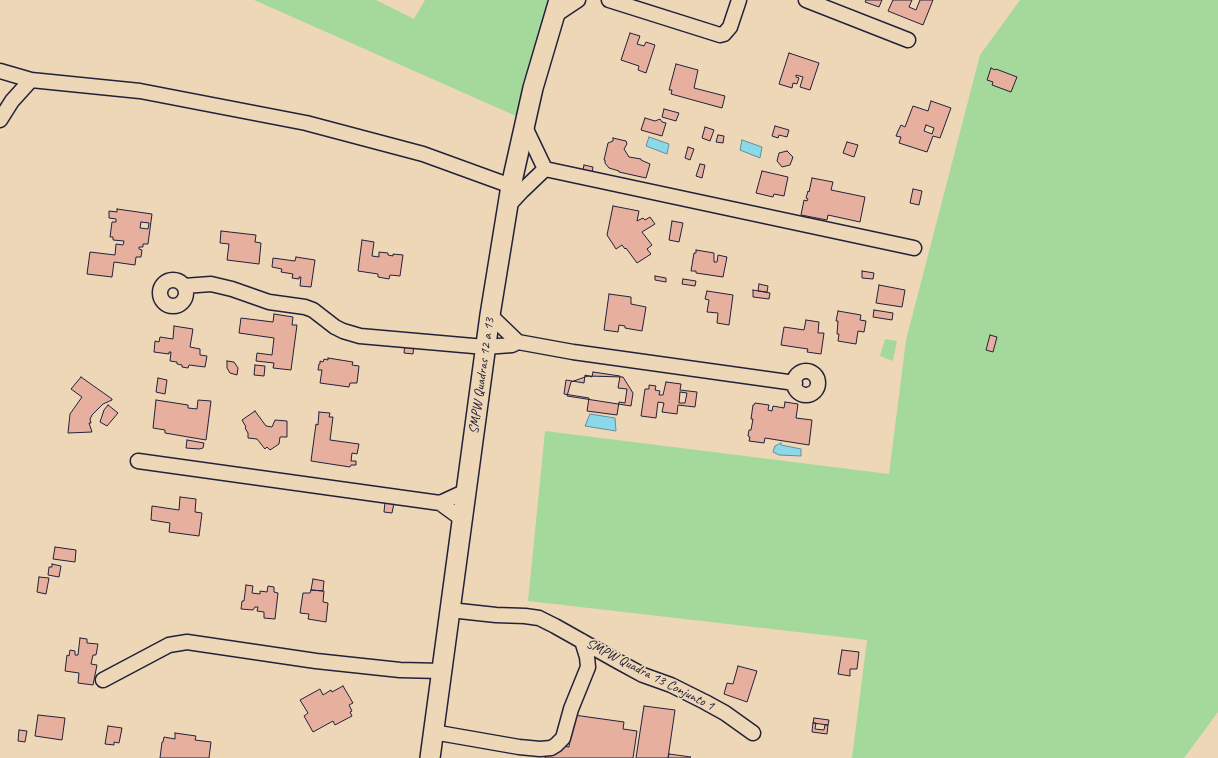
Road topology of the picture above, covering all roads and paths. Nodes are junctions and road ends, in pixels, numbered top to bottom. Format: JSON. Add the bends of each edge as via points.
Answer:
{"nodes":[{"id":1,"x":578,"y":0,"type":"edge"},
{"id":2,"x":609,"y":0,"type":"edge"},
{"id":3,"x":739,"y":0,"type":"edge"},
{"id":4,"x":806,"y":0,"type":"edge"},
{"id":5,"x":557,"y":8,"type":"edge"},
{"id":6,"x":908,"y":40,"type":"dead end"},
{"id":7,"x":0,"y":71,"type":"edge"},
{"id":8,"x":31,"y":80,"type":"junction"},
{"id":9,"x":0,"y":120,"type":"edge"},
{"id":10,"x":524,"y":125,"type":"junction"},
{"id":11,"x":545,"y":169,"type":"junction"},
{"id":12,"x":511,"y":186,"type":"junction"},
{"id":13,"x":508,"y":206,"type":"junction"},
{"id":14,"x":914,"y":248,"type":"dead end"},
{"id":15,"x":184,"y":286,"type":"dead end"},
{"id":16,"x":490,"y":315,"type":"junction"},
{"id":17,"x":518,"y":342,"type":"junction"},
{"id":18,"x":485,"y":348,"type":"junction"},
{"id":19,"x":795,"y":383,"type":"dead end"},
{"id":20,"x":138,"y":461,"type":"dead end"},
{"id":21,"x":466,"y":491,"type":"junction"},
{"id":22,"x":440,"y":503,"type":"junction"},
{"id":23,"x":462,"y":519,"type":"junction"},
{"id":24,"x":450,"y":610,"type":"junction"},
{"id":25,"x":582,"y":641,"type":"junction"},
{"id":26,"x":441,"y":671,"type":"junction"},
{"id":27,"x":102,"y":680,"type":"dead end"},
{"id":28,"x":433,"y":732,"type":"junction"},
{"id":29,"x":753,"y":733,"type":"dead end"},
{"id":30,"x":430,"y":758,"type":"edge"}],
"edges":[{"from":1,"to":5,"type":"street"},
{"from":2,"to":3,"type":"street","via":[[720,35],[730,27]]},
{"from":4,"to":6,"type":"street"},
{"from":5,"to":10,"type":"street","name":"SMPW Quadras 12 a 13"},
{"from":7,"to":8,"type":"street"},
{"from":8,"to":9,"type":"street","via":[[12,101]]},
{"from":8,"to":12,"type":"street","via":[[140,91],[306,124],[423,154]]},
{"from":10,"to":11,"type":"street"},
{"from":10,"to":12,"type":"street","name":"SMPW Quadras 12 a 13"},
{"from":11,"to":13,"type":"street"},
{"from":11,"to":14,"type":"street"},
{"from":12,"to":13,"type":"street","name":"SMPW Quadras 12 a 13"},
{"from":13,"to":16,"type":"street","name":"SMPW Quadras 12 a 13"},
{"from":15,"to":18,"type":"street","via":[[222,286],[269,302],[305,307],[343,331],[360,336]]},
{"from":16,"to":17,"type":"street"},
{"from":16,"to":18,"type":"street","name":"SMPW Quadras 12 a 13"},
{"from":17,"to":18,"type":"street"},
{"from":17,"to":19,"type":"street"},
{"from":18,"to":21,"type":"street","name":"SMPW Quadras 12 a 13"},
{"from":20,"to":22,"type":"street"},
{"from":21,"to":22,"type":"street"},
{"from":21,"to":23,"type":"street","name":"SMPW Quadras 12 a 13"},
{"from":22,"to":23,"type":"street"},
{"from":23,"to":24,"type":"street","name":"SMPW Quadras 12 a 13"},
{"from":24,"to":25,"type":"street","name":"SMPW Quadra 13 Conjunto 1","via":[[532,617],[556,626]]},
{"from":24,"to":26,"type":"street","name":"SMPW Quadras 12 a 13"},
{"from":25,"to":28,"type":"street","via":[[588,668],[563,738],[556,745],[551,748],[519,747]]},
{"from":25,"to":29,"type":"street","name":"SMPW Quadra 13 Conjunto 1","via":[[643,675],[671,685],[705,702]]},
{"from":26,"to":27,"type":"street","via":[[400,670],[316,661],[187,642],[169,645]]},
{"from":26,"to":28,"type":"street","name":"SMPW Quadras 12 a 13"},
{"from":28,"to":30,"type":"street","name":"SMPW Quadras 12 a 13"}]}
